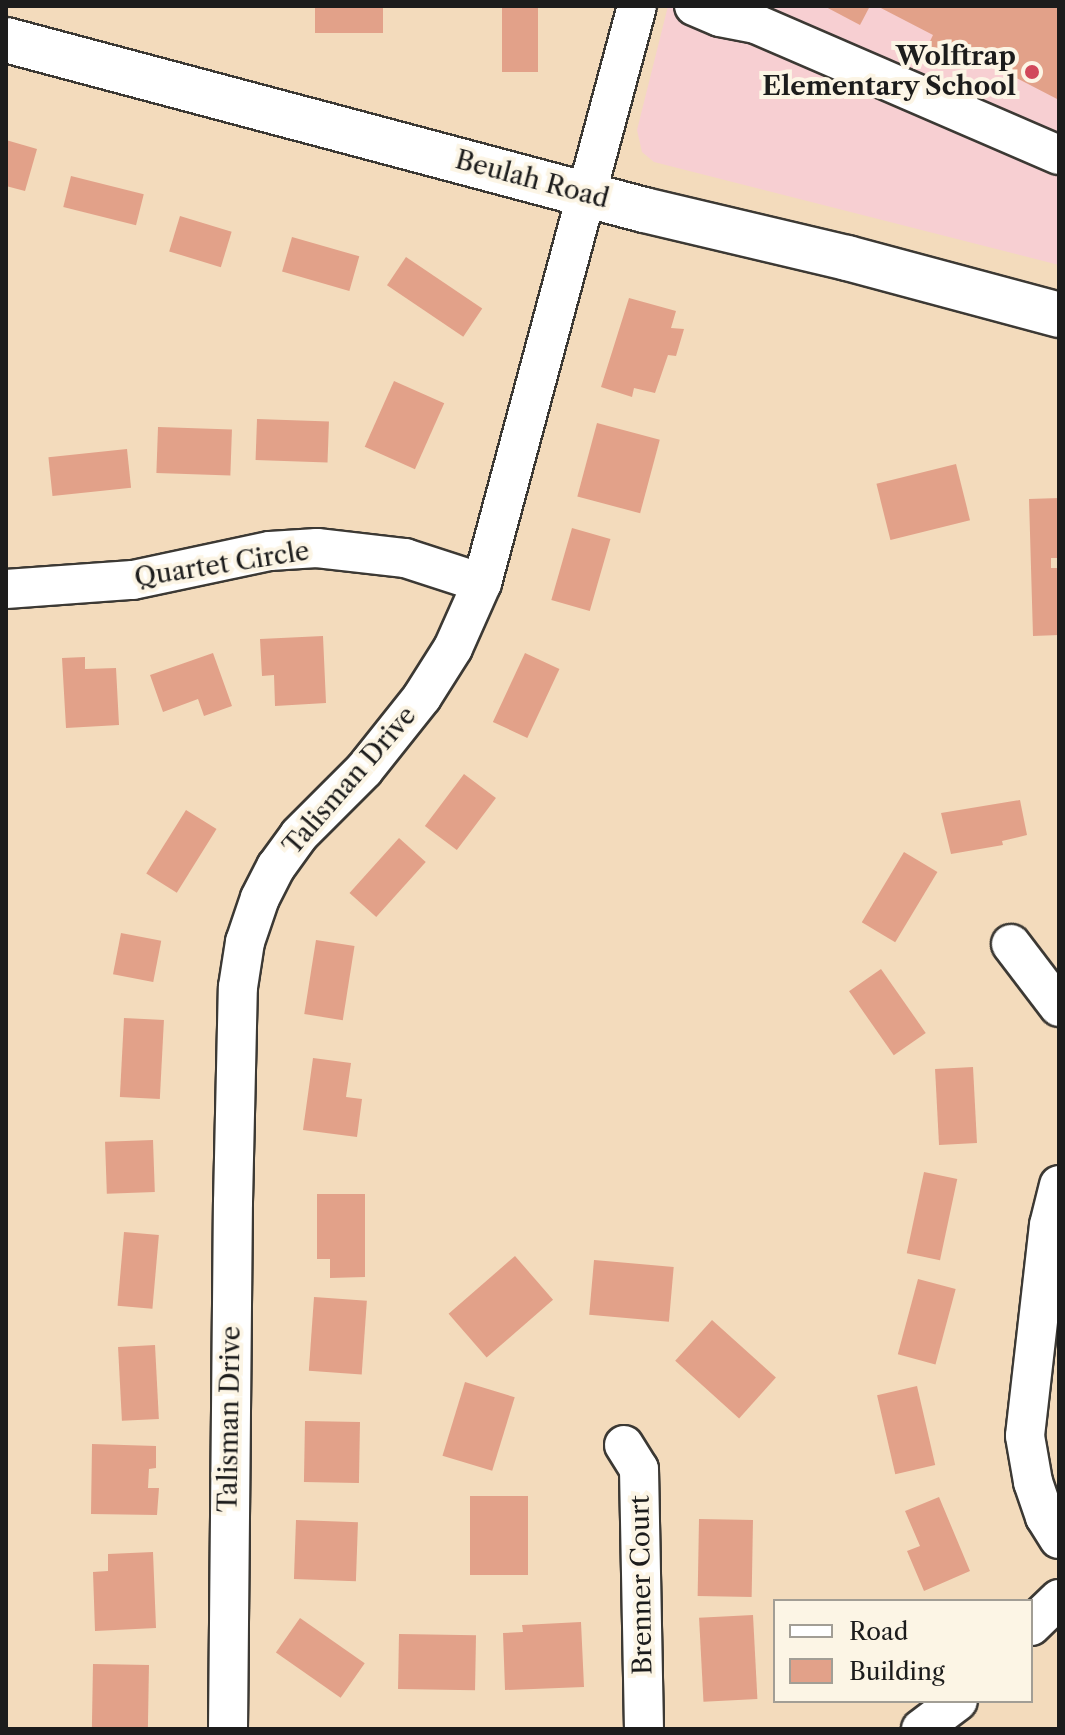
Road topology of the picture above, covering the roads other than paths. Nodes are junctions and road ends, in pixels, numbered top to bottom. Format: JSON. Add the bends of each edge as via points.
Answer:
{"nodes":[{"id":1,"x":637,"y":6,"type":"edge"},
{"id":2,"x":707,"y":12,"type":"edge"},
{"id":3,"x":6,"y":40,"type":"edge"},
{"id":4,"x":1059,"y":155,"type":"edge"},
{"id":5,"x":1059,"y":177,"type":"edge"},
{"id":6,"x":587,"y":195,"type":"junction"},
{"id":7,"x":1059,"y":315,"type":"edge"},
{"id":8,"x":482,"y":583,"type":"junction"},
{"id":9,"x":6,"y":589,"type":"edge"},
{"id":10,"x":1011,"y":944,"type":"dead end"},
{"id":11,"x":1059,"y":1007,"type":"edge"},
{"id":12,"x":1059,"y":1185,"type":"edge"},
{"id":13,"x":624,"y":1445,"type":"dead end"},
{"id":14,"x":1059,"y":1539,"type":"edge"},
{"id":15,"x":1059,"y":1599,"type":"edge"},
{"id":16,"x":1033,"y":1624,"type":"edge"},
{"id":17,"x":955,"y":1703,"type":"edge"},
{"id":18,"x":228,"y":1729,"type":"edge"},
{"id":19,"x":644,"y":1729,"type":"edge"},
{"id":20,"x":921,"y":1729,"type":"edge"}],
"edges":[{"from":1,"to":6,"type":"street","name":"Talisman Drive"},
{"from":2,"to":4,"type":"street","via":[[756,24]]},
{"from":2,"to":5,"type":"street","via":[[744,46]]},
{"from":3,"to":6,"type":"main road","name":"Beulah Road"},
{"from":6,"to":7,"type":"main road","name":"Beulah Road"},
{"from":6,"to":8,"type":"street","name":"Talisman Drive"},
{"from":8,"to":9,"type":"street","name":"Quartet Circle","via":[[405,558],[317,548],[270,551],[133,580]]},
{"from":8,"to":18,"type":"street","name":"Talisman Drive","via":[[453,648],[422,697],[276,867],[245,942],[238,987],[234,1172]]},
{"from":10,"to":11,"type":"street"},
{"from":12,"to":14,"type":"street","via":[[1049,1225],[1025,1436],[1033,1482]]},
{"from":13,"to":19,"type":"street","name":"Brenner Court","via":[[639,1469]]},
{"from":15,"to":16,"type":"street"},
{"from":17,"to":20,"type":"street"}]}
